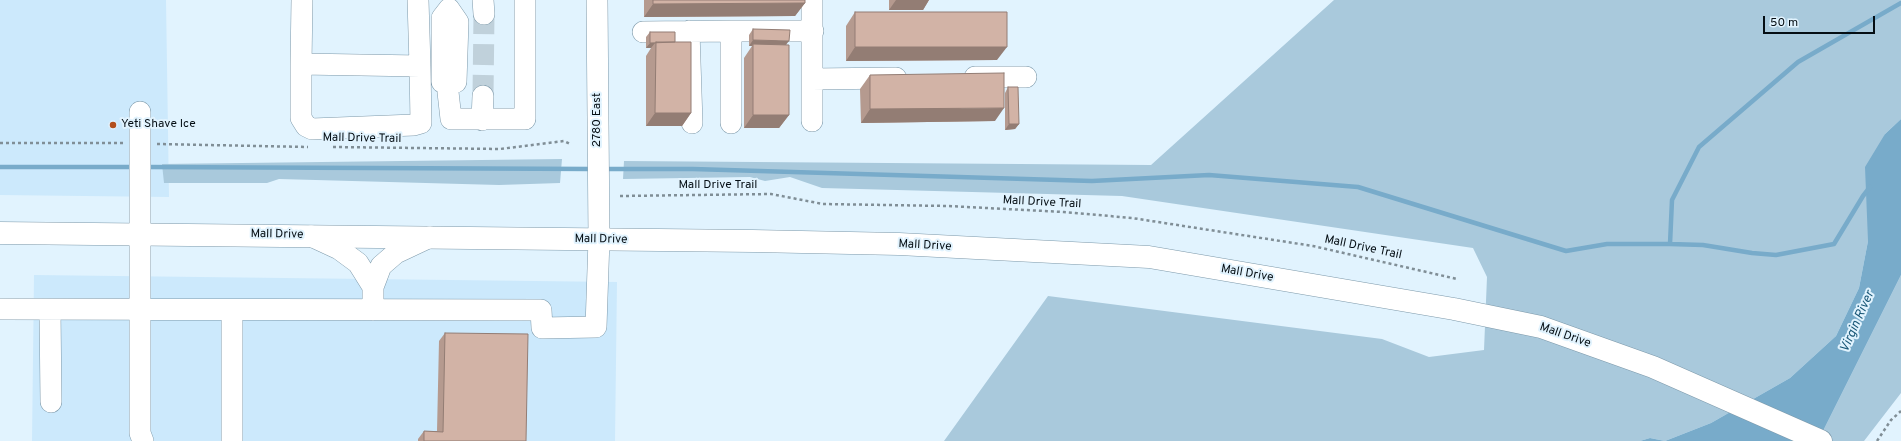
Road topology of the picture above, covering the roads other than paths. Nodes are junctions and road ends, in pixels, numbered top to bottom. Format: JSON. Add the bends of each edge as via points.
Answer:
{"nodes":[{"id":1,"x":302,"y":0,"type":"edge"},
{"id":2,"x":418,"y":0,"type":"edge"},
{"id":3,"x":525,"y":0,"type":"edge"},
{"id":4,"x":597,"y":0,"type":"edge"},
{"id":5,"x":812,"y":0,"type":"edge"},
{"id":6,"x":449,"y":4,"type":"edge"},
{"id":7,"x":689,"y":31,"type":"junction"},
{"id":8,"x":731,"y":31,"type":"junction"},
{"id":9,"x":813,"y":31,"type":"junction"},
{"id":10,"x":643,"y":32,"type":"dead end"},
{"id":11,"x":301,"y":64,"type":"junction"},
{"id":12,"x":420,"y":66,"type":"junction"},
{"id":13,"x":1026,"y":77,"type":"dead end"},
{"id":14,"x":915,"y":78,"type":"edge"},
{"id":15,"x":955,"y":78,"type":"edge"},
{"id":16,"x":812,"y":79,"type":"junction"},
{"id":17,"x":483,"y":96,"type":"tunnel mouth"},
{"id":18,"x":140,"y":112,"type":"dead end"},
{"id":19,"x":482,"y":120,"type":"junction"},
{"id":20,"x":812,"y":120,"type":"dead end"},
{"id":21,"x":692,"y":123,"type":"edge"},
{"id":22,"x":731,"y":123,"type":"dead end"},
{"id":23,"x":0,"y":233,"type":"edge"},
{"id":24,"x":139,"y":233,"type":"junction"},
{"id":25,"x":311,"y":236,"type":"junction"},
{"id":26,"x":430,"y":237,"type":"junction"},
{"id":27,"x":599,"y":239,"type":"junction"},
{"id":28,"x":373,"y":287,"type":"junction"},
{"id":29,"x":0,"y":309,"type":"edge"},
{"id":30,"x":50,"y":310,"type":"junction"},
{"id":31,"x":139,"y":310,"type":"junction"},
{"id":32,"x":232,"y":310,"type":"junction"},
{"id":33,"x":373,"y":310,"type":"junction"},
{"id":34,"x":51,"y":402,"type":"dead end"},
{"id":35,"x":143,"y":441,"type":"edge"},
{"id":36,"x":232,"y":441,"type":"edge"},
{"id":37,"x":1821,"y":441,"type":"edge"}],
"edges":[{"from":1,"to":11,"type":"street"},
{"from":2,"to":12,"type":"street"},
{"from":3,"to":19,"type":"street","via":[[525,119]]},
{"from":4,"to":27,"type":"street","name":"2780 East"},
{"from":5,"to":9,"type":"street"},
{"from":6,"to":19,"type":"street","via":[[442,18],[451,119]]},
{"from":7,"to":8,"type":"street"},
{"from":7,"to":10,"type":"street"},
{"from":7,"to":21,"type":"street"},
{"from":8,"to":9,"type":"street"},
{"from":8,"to":22,"type":"street"},
{"from":9,"to":16,"type":"street"},
{"from":11,"to":12,"type":"street"},
{"from":11,"to":12,"type":"street","via":[[301,118],[306,126],[312,129],[421,123]]},
{"from":13,"to":15,"type":"street"},
{"from":14,"to":16,"type":"street"},
{"from":16,"to":20,"type":"street"},
{"from":17,"to":19,"type":"street"},
{"from":18,"to":24,"type":"street"},
{"from":23,"to":24,"type":"main road","name":"Mall Drive"},
{"from":24,"to":25,"type":"main road","name":"Mall Drive"},
{"from":24,"to":31,"type":"street"},
{"from":25,"to":26,"type":"main road","name":"Mall Drive"},
{"from":25,"to":28,"type":"street","via":[[339,249],[358,263]]},
{"from":26,"to":27,"type":"main road","name":"Mall Drive"},
{"from":26,"to":28,"type":"street","via":[[396,253],[381,266]]},
{"from":27,"to":33,"type":"street","name":"2780 East","via":[[596,327],[542,328],[541,310]]},
{"from":27,"to":37,"type":"main road","name":"Mall Drive","via":[[899,244],[1149,257],[1454,309],[1541,327],[1646,364]]},
{"from":28,"to":33,"type":"street"},
{"from":29,"to":30,"type":"street"},
{"from":30,"to":31,"type":"street"},
{"from":30,"to":34,"type":"street"},
{"from":31,"to":32,"type":"street"},
{"from":31,"to":35,"type":"street","via":[[140,433]]},
{"from":32,"to":33,"type":"street"},
{"from":32,"to":36,"type":"street"}]}
